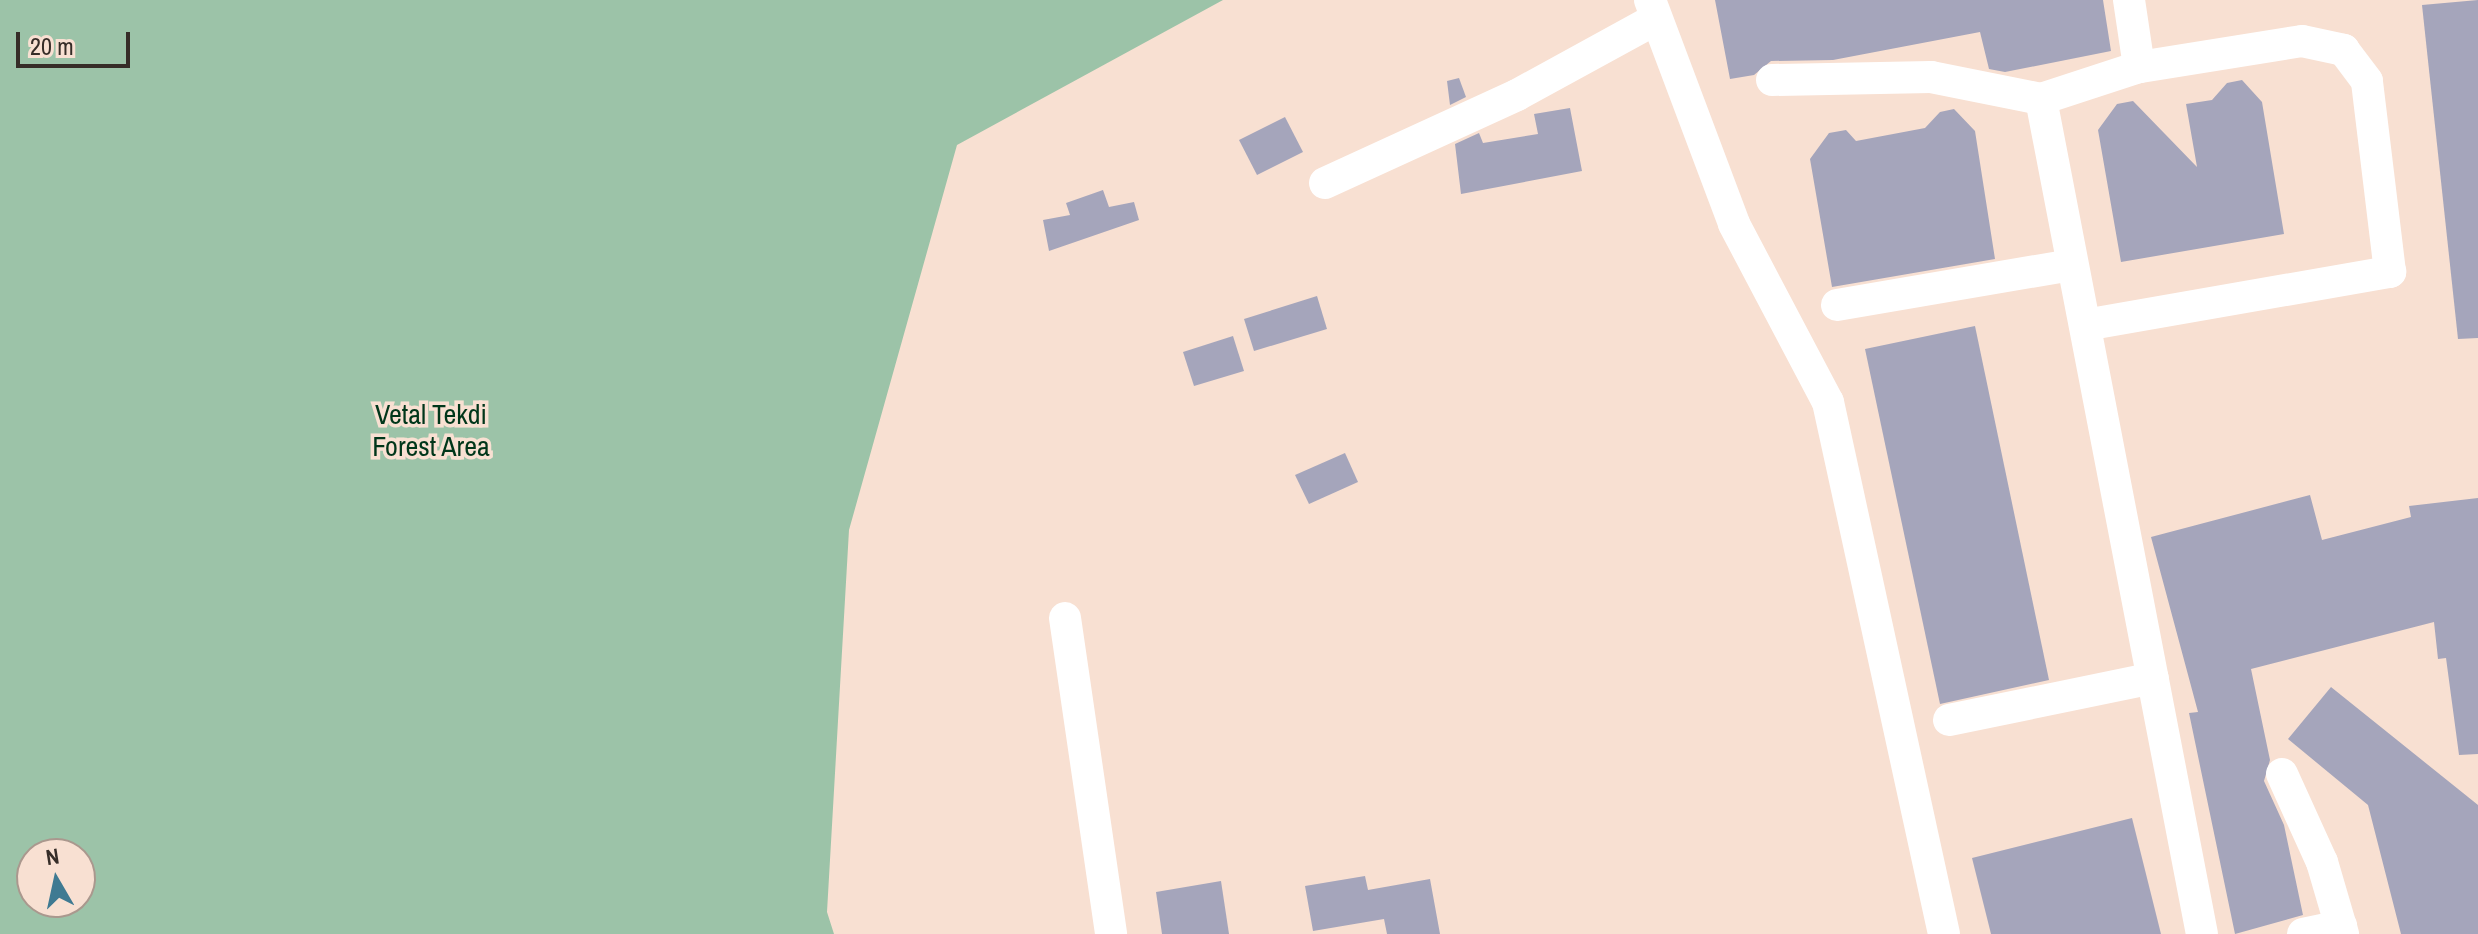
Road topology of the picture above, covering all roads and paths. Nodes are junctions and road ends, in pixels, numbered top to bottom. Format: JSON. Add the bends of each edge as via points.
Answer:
{"nodes":[{"id":1,"x":2129,"y":0,"type":"edge"},
{"id":2,"x":1653,"y":10,"type":"edge"},
{"id":3,"x":2139,"y":67,"type":"junction"},
{"id":4,"x":1772,"y":80,"type":"dead end"},
{"id":5,"x":2041,"y":99,"type":"junction"},
{"id":6,"x":1325,"y":183,"type":"dead end"},
{"id":7,"x":2072,"y":265,"type":"junction"},
{"id":8,"x":1837,"y":305,"type":"dead end"},
{"id":9,"x":2085,"y":325,"type":"junction"},
{"id":10,"x":1065,"y":618,"type":"dead end"},
{"id":11,"x":2153,"y":678,"type":"junction"},
{"id":12,"x":1949,"y":720,"type":"dead end"},
{"id":13,"x":2282,"y":774,"type":"dead end"},
{"id":14,"x":2342,"y":930,"type":"edge"},
{"id":15,"x":1111,"y":934,"type":"edge"},
{"id":16,"x":1944,"y":934,"type":"edge"},
{"id":17,"x":2202,"y":934,"type":"edge"},
{"id":18,"x":2303,"y":934,"type":"edge"}],
"edges":[{"from":1,"to":3,"type":"street"},
{"from":2,"to":6,"type":"street","via":[[1517,95]]},
{"from":2,"to":16,"type":"street","via":[[1734,224],[1828,402]]},
{"from":3,"to":5,"type":"street"},
{"from":3,"to":9,"type":"street","via":[[2302,41],[2344,50],[2367,81],[2390,272]]},
{"from":4,"to":5,"type":"street","via":[[1931,77]]},
{"from":5,"to":7,"type":"street"},
{"from":7,"to":8,"type":"street"},
{"from":7,"to":9,"type":"street"},
{"from":9,"to":11,"type":"street"},
{"from":10,"to":15,"type":"street"},
{"from":11,"to":12,"type":"street"},
{"from":11,"to":17,"type":"street"},
{"from":13,"to":14,"type":"street","via":[[2322,862]]},
{"from":14,"to":18,"type":"street"}]}
